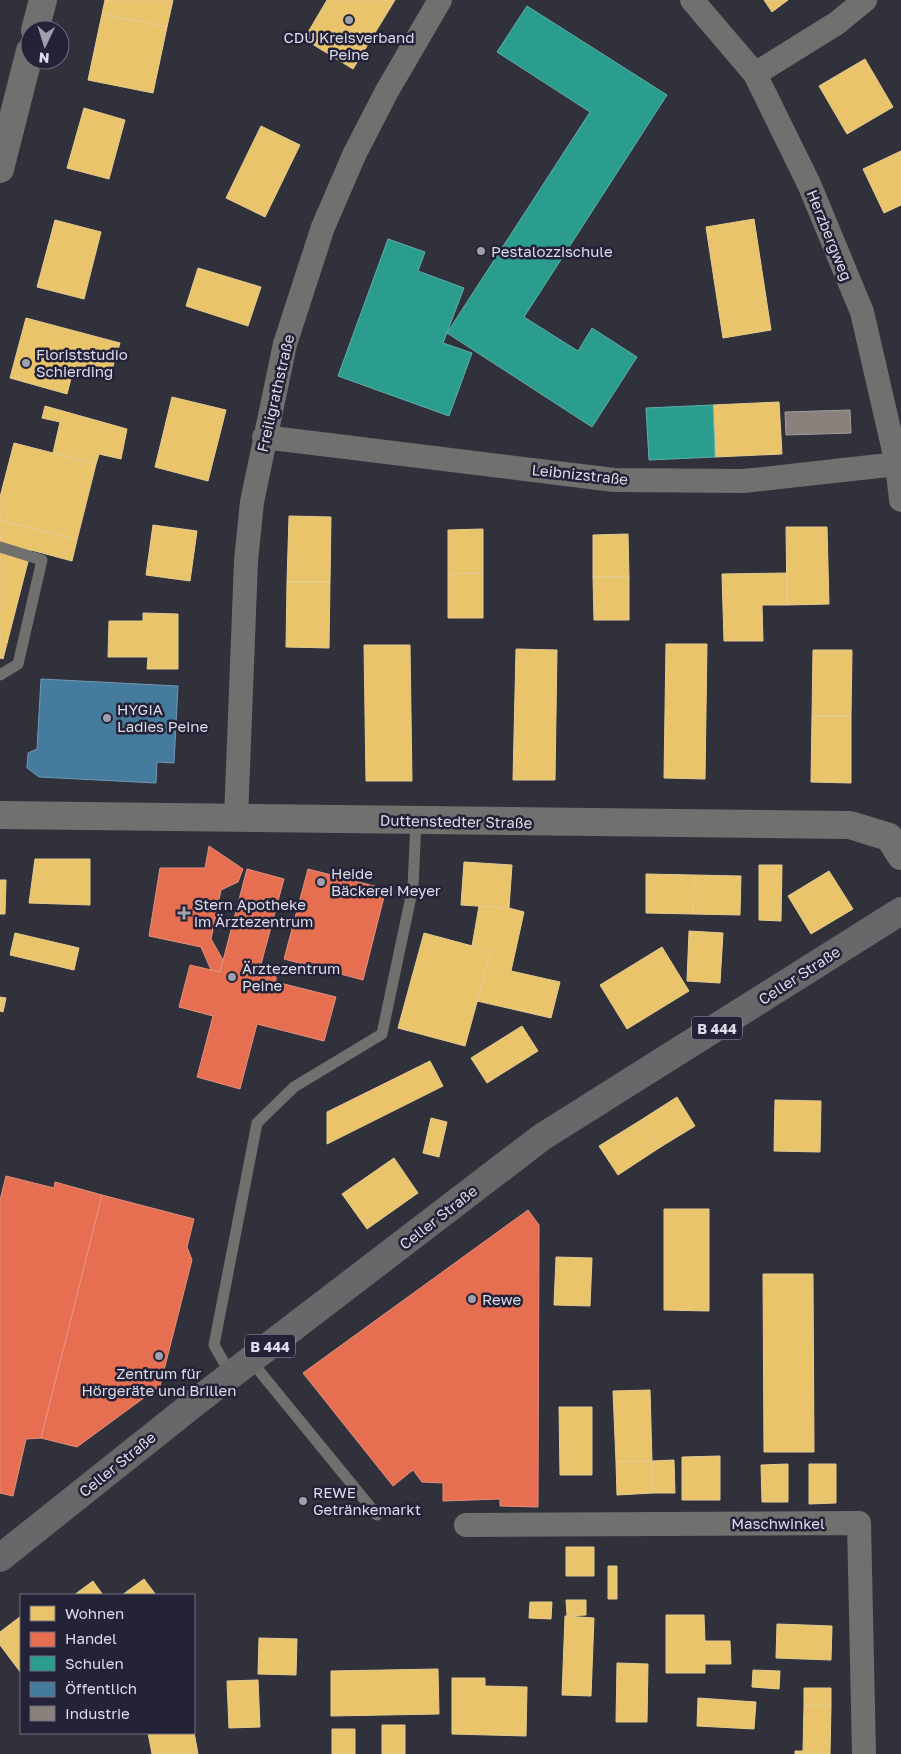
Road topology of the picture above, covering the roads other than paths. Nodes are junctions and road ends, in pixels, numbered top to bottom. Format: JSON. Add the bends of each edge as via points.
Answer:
{"nodes":[{"id":1,"x":43,"y":0,"type":"edge"},
{"id":2,"x":440,"y":0,"type":"edge"},
{"id":3,"x":692,"y":0,"type":"edge"},
{"id":4,"x":865,"y":0,"type":"edge"},
{"id":5,"x":38,"y":20,"type":"edge"},
{"id":6,"x":25,"y":70,"type":"edge"},
{"id":7,"x":754,"y":74,"type":"junction"},
{"id":8,"x":0,"y":169,"type":"edge"},
{"id":9,"x":264,"y":437,"type":"junction"},
{"id":10,"x":897,"y":464,"type":"junction"},
{"id":11,"x":901,"y":500,"type":"edge"},
{"id":12,"x":0,"y":547,"type":"edge"},
{"id":13,"x":0,"y":674,"type":"edge"},
{"id":14,"x":0,"y":815,"type":"edge"},
{"id":15,"x":236,"y":819,"type":"junction"},
{"id":16,"x":416,"y":821,"type":"junction"},
{"id":17,"x":901,"y":856,"type":"edge"},
{"id":18,"x":901,"y":911,"type":"edge"},
{"id":19,"x":241,"y":1368,"type":"junction"},
{"id":20,"x":377,"y":1514,"type":"dead end"},
{"id":21,"x":466,"y":1525,"type":"dead end"},
{"id":22,"x":0,"y":1558,"type":"edge"},
{"id":23,"x":864,"y":1754,"type":"edge"}],
"edges":[{"from":1,"to":5,"type":"street"},
{"from":2,"to":9,"type":"street","name":"Freiligrathstraße","via":[[355,153],[323,227],[285,344]]},
{"from":3,"to":7,"type":"street","name":"Herzbergweg"},
{"from":4,"to":7,"type":"street","via":[[838,23]]},
{"from":6,"to":8,"type":"street"},
{"from":7,"to":10,"type":"street","name":"Herzbergweg","via":[[809,184],[862,312]]},
{"from":9,"to":10,"type":"street","name":"Leibnizstraße","via":[[614,480],[744,481]]},
{"from":9,"to":15,"type":"street","name":"Freiligrathstraße","via":[[252,502],[246,562]]},
{"from":10,"to":11,"type":"street","name":"Herzbergweg"},
{"from":12,"to":13,"type":"lane","via":[[42,560],[18,664]]},
{"from":14,"to":15,"type":"street","name":"Duttenstedter Straße"},
{"from":15,"to":16,"type":"street","name":"Duttenstedter Straße"},
{"from":16,"to":17,"type":"street","name":"Duttenstedter Straße","via":[[850,825],[889,837]]},
{"from":16,"to":19,"type":"lane","via":[[413,887],[382,1034],[294,1087],[257,1123],[214,1345]]},
{"from":18,"to":19,"type":"main road","name":"Celler Straße","number":"B 444","via":[[542,1138]]},
{"from":19,"to":20,"type":"lane"},
{"from":19,"to":22,"type":"main road","name":"Celler Straße","number":"B 444"},
{"from":21,"to":23,"type":"street","name":"Maschwinkel","via":[[860,1523]]}]}
